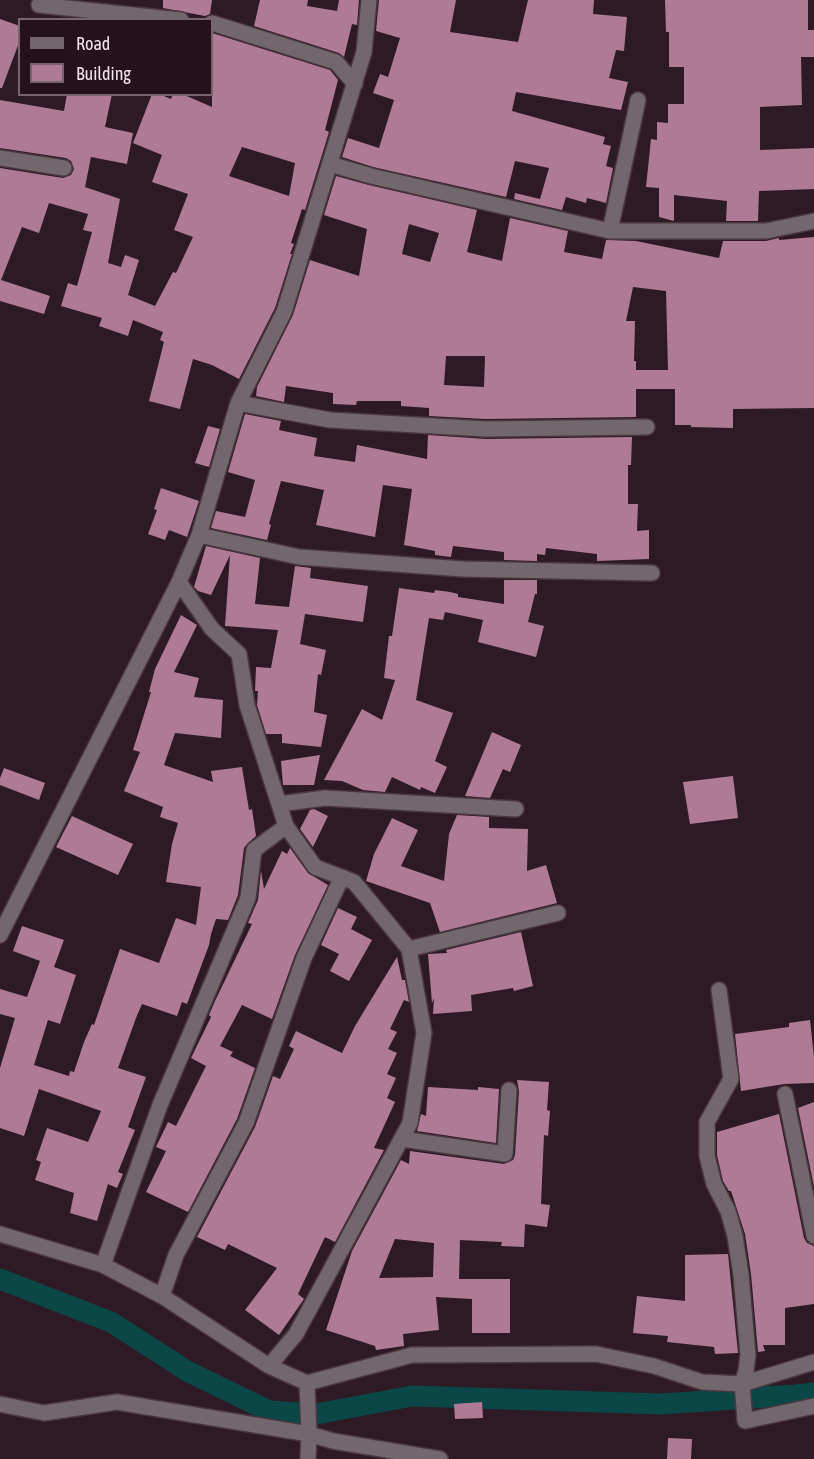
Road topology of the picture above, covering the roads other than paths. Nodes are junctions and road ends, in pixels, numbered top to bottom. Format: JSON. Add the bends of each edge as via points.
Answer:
{"nodes":[{"id":1,"x":369,"y":0,"type":"edge"},
{"id":2,"x":39,"y":5,"type":"dead end"},
{"id":3,"x":163,"y":18,"type":"edge"},
{"id":4,"x":213,"y":23,"type":"edge"},
{"id":5,"x":355,"y":84,"type":"junction"},
{"id":6,"x":638,"y":100,"type":"dead end"},
{"id":7,"x":0,"y":158,"type":"edge"},
{"id":8,"x":330,"y":164,"type":"junction"},
{"id":9,"x":64,"y":168,"type":"dead end"},
{"id":10,"x":814,"y":221,"type":"edge"},
{"id":11,"x":610,"y":231,"type":"junction"},
{"id":12,"x":238,"y":403,"type":"junction"},
{"id":13,"x":647,"y":427,"type":"dead end"},
{"id":14,"x":199,"y":535,"type":"junction"},
{"id":15,"x":652,"y":573,"type":"dead end"},
{"id":16,"x":179,"y":582,"type":"junction"},
{"id":17,"x":279,"y":804,"type":"junction"},
{"id":18,"x":516,"y":809,"type":"dead end"},
{"id":19,"x":286,"y":826,"type":"junction"},
{"id":20,"x":342,"y":878,"type":"junction"},
{"id":21,"x":558,"y":914,"type":"dead end"},
{"id":22,"x":0,"y":935,"type":"edge"},
{"id":23,"x":409,"y":949,"type":"junction"},
{"id":24,"x":719,"y":990,"type":"dead end"},
{"id":25,"x":509,"y":1090,"type":"dead end"},
{"id":26,"x":784,"y":1094,"type":"dead end"},
{"id":27,"x":402,"y":1139,"type":"junction"},
{"id":28,"x":0,"y":1234,"type":"edge"},
{"id":29,"x":814,"y":1236,"type":"edge"},
{"id":30,"x":103,"y":1265,"type":"junction"},
{"id":31,"x":162,"y":1296,"type":"junction"},
{"id":32,"x":814,"y":1362,"type":"edge"},
{"id":33,"x":269,"y":1366,"type":"junction"},
{"id":34,"x":307,"y":1383,"type":"junction"},
{"id":35,"x":742,"y":1384,"type":"junction"},
{"id":36,"x":0,"y":1404,"type":"edge"},
{"id":37,"x":814,"y":1406,"type":"edge"},
{"id":38,"x":309,"y":1434,"type":"junction"},
{"id":39,"x":308,"y":1459,"type":"edge"},
{"id":40,"x":440,"y":1459,"type":"edge"}],
"edges":[{"from":1,"to":5,"type":"street","via":[[364,52]]},
{"from":2,"to":3,"type":"street"},
{"from":4,"to":5,"type":"street","via":[[336,62]]},
{"from":5,"to":8,"type":"street"},
{"from":6,"to":11,"type":"street"},
{"from":7,"to":9,"type":"street"},
{"from":8,"to":11,"type":"street"},
{"from":8,"to":12,"type":"street","via":[[284,312]]},
{"from":10,"to":11,"type":"street","via":[[766,231]]},
{"from":12,"to":13,"type":"street","via":[[330,420],[486,429]]},
{"from":12,"to":14,"type":"street"},
{"from":14,"to":15,"type":"street","via":[[299,557],[463,569]]},
{"from":14,"to":16,"type":"street"},
{"from":16,"to":17,"type":"street","via":[[212,629],[239,654],[247,705]]},
{"from":16,"to":22,"type":"street"},
{"from":17,"to":18,"type":"street","via":[[325,798]]},
{"from":17,"to":19,"type":"street"},
{"from":19,"to":20,"type":"street","via":[[315,867]]},
{"from":19,"to":30,"type":"street","via":[[254,850],[248,898],[160,1105]]},
{"from":20,"to":23,"type":"street","via":[[354,882]]},
{"from":20,"to":31,"type":"street","via":[[304,958],[246,1123],[176,1255]]},
{"from":21,"to":23,"type":"street"},
{"from":23,"to":27,"type":"street","via":[[424,1033],[410,1123]]},
{"from":24,"to":35,"type":"street","via":[[732,1079],[707,1122],[707,1156],[714,1184],[728,1211],[741,1275],[748,1355]]},
{"from":25,"to":27,"type":"street","via":[[505,1154]]},
{"from":26,"to":29,"type":"street"},
{"from":27,"to":33,"type":"street","via":[[296,1334]]},
{"from":28,"to":30,"type":"street"},
{"from":30,"to":31,"type":"street"},
{"from":31,"to":33,"type":"street"},
{"from":32,"to":35,"type":"street"},
{"from":33,"to":34,"type":"street"},
{"from":34,"to":35,"type":"street","via":[[412,1354],[596,1353],[702,1382]]},
{"from":34,"to":38,"type":"street"},
{"from":35,"to":37,"type":"street","via":[[745,1421]]},
{"from":36,"to":38,"type":"street","via":[[44,1413],[117,1402]]},
{"from":38,"to":39,"type":"street"},
{"from":38,"to":40,"type":"street","via":[[333,1442]]}]}
